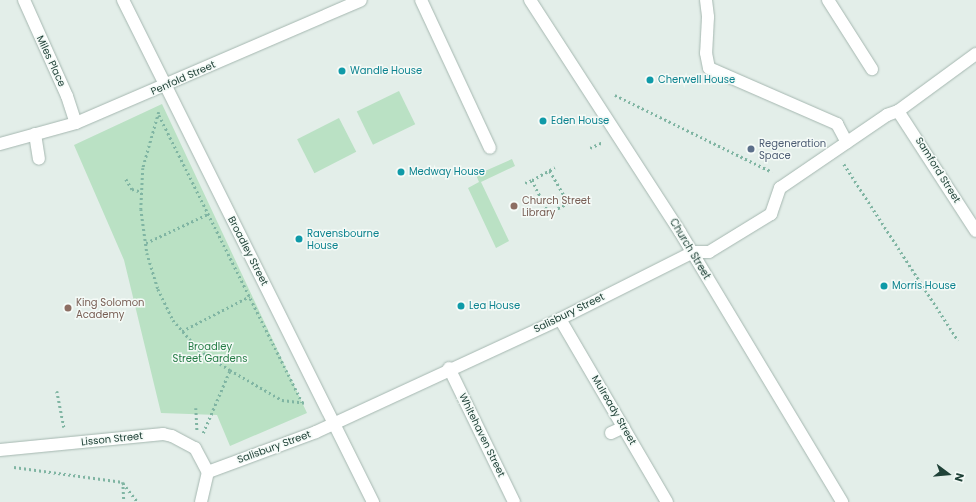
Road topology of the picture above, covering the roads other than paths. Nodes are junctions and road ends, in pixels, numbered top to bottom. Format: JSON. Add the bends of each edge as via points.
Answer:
{"nodes":[{"id":1,"x":24,"y":0,"type":"edge"},
{"id":2,"x":123,"y":0,"type":"edge"},
{"id":3,"x":361,"y":0,"type":"edge"},
{"id":4,"x":421,"y":0,"type":"edge"},
{"id":5,"x":530,"y":0,"type":"edge"},
{"id":6,"x":706,"y":0,"type":"edge"},
{"id":7,"x":828,"y":0,"type":"edge"},
{"id":8,"x":976,"y":54,"type":"edge"},
{"id":9,"x":872,"y":69,"type":"dead end"},
{"id":10,"x":165,"y":87,"type":"junction"},
{"id":11,"x":898,"y":111,"type":"junction"},
{"id":12,"x":76,"y":123,"type":"junction"},
{"id":13,"x":35,"y":134,"type":"junction"},
{"id":14,"x":847,"y":143,"type":"junction"},
{"id":15,"x":0,"y":144,"type":"edge"},
{"id":16,"x":490,"y":148,"type":"dead end"},
{"id":17,"x":39,"y":159,"type":"dead end"},
{"id":18,"x":976,"y":231,"type":"edge"},
{"id":19,"x":693,"y":252,"type":"junction"},
{"id":20,"x":560,"y":318,"type":"junction"},
{"id":21,"x":449,"y":368,"type":"junction"},
{"id":22,"x":335,"y":423,"type":"junction"},
{"id":23,"x":624,"y":427,"type":"junction"},
{"id":24,"x":611,"y":433,"type":"dead end"},
{"id":25,"x":5,"y":450,"type":"edge"},
{"id":26,"x":208,"y":472,"type":"junction"},
{"id":27,"x":201,"y":502,"type":"edge"},
{"id":28,"x":373,"y":502,"type":"edge"},
{"id":29,"x":514,"y":502,"type":"edge"},
{"id":30,"x":667,"y":502,"type":"edge"},
{"id":31,"x":842,"y":502,"type":"edge"}],
"edges":[{"from":1,"to":12,"type":"street","name":"Miles Place","via":[[67,96]]},
{"from":2,"to":10,"type":"street","name":"Broadley Street"},
{"from":3,"to":10,"type":"street","name":"Penfold Street"},
{"from":4,"to":16,"type":"street"},
{"from":5,"to":19,"type":"street","name":"Church Street"},
{"from":6,"to":14,"type":"street","via":[[708,68],[837,124]]},
{"from":7,"to":9,"type":"street"},
{"from":8,"to":11,"type":"street","name":"Salisbury Street"},
{"from":10,"to":12,"type":"street","name":"Penfold Street"},
{"from":10,"to":22,"type":"street","name":"Broadley Street"},
{"from":11,"to":14,"type":"street","name":"Salisbury Street","via":[[887,115]]},
{"from":11,"to":18,"type":"street","name":"Samford Street"},
{"from":12,"to":13,"type":"street","name":"Penfold Street"},
{"from":13,"to":15,"type":"street","name":"Penfold Street"},
{"from":13,"to":17,"type":"street"},
{"from":14,"to":19,"type":"street","name":"Salisbury Street","via":[[780,188],[771,214],[709,252]]},
{"from":19,"to":20,"type":"street","name":"Salisbury Street"},
{"from":19,"to":31,"type":"street","name":"Church Street"},
{"from":20,"to":21,"type":"street","name":"Salisbury Street"},
{"from":20,"to":23,"type":"street","name":"Mulready Street"},
{"from":21,"to":22,"type":"street","name":"Salisbury Street"},
{"from":21,"to":29,"type":"street","name":"Whitehaven Street"},
{"from":22,"to":26,"type":"street","name":"Salisbury Street"},
{"from":22,"to":28,"type":"street","name":"Broadley Street"},
{"from":23,"to":24,"type":"street"},
{"from":23,"to":30,"type":"street","name":"Mulready Street"},
{"from":25,"to":26,"type":"street","name":"Lisson Street","via":[[163,434],[195,448]]},
{"from":26,"to":27,"type":"street"}]}
